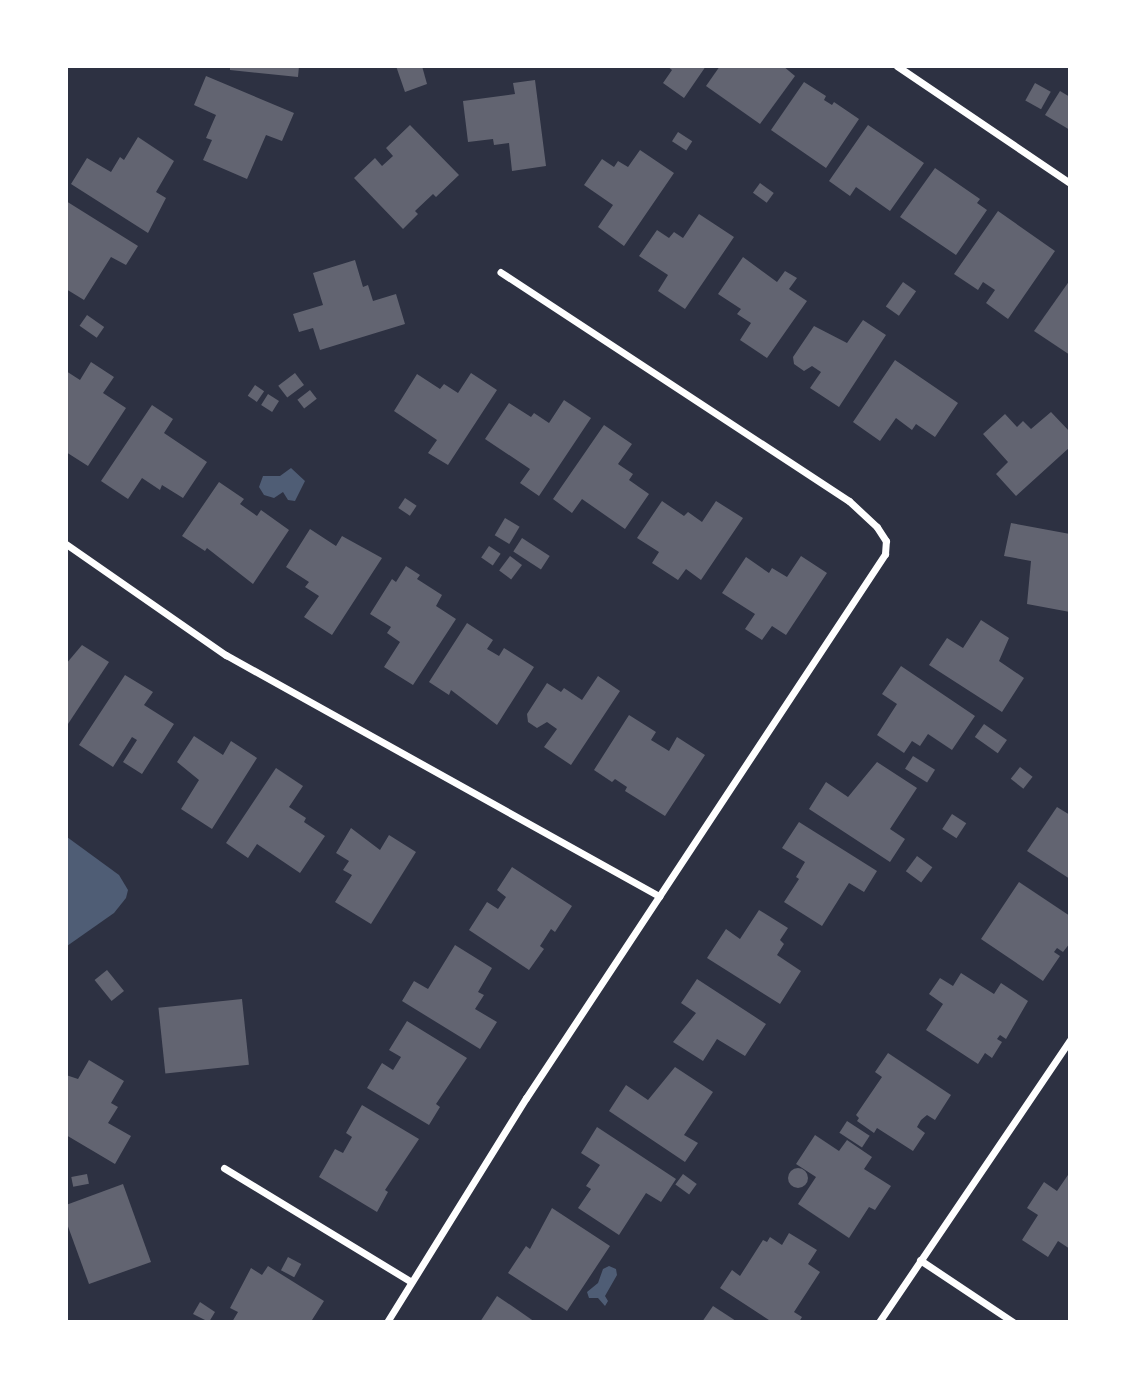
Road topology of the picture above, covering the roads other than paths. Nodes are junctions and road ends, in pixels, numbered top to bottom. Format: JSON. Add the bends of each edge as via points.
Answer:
{"nodes":[{"id":1,"x":897,"y":66,"type":"edge"},
{"id":2,"x":1069,"y":183,"type":"edge"},
{"id":3,"x":501,"y":272,"type":"dead end"},
{"id":4,"x":66,"y":544,"type":"edge"},
{"id":5,"x":659,"y":896,"type":"junction"},
{"id":6,"x":1069,"y":1040,"type":"edge"},
{"id":7,"x":225,"y":1168,"type":"dead end"},
{"id":8,"x":920,"y":1260,"type":"junction"},
{"id":9,"x":410,"y":1281,"type":"junction"},
{"id":10,"x":387,"y":1321,"type":"edge"},
{"id":11,"x":879,"y":1321,"type":"edge"},
{"id":12,"x":1013,"y":1321,"type":"edge"}],
"edges":[{"from":1,"to":2,"type":"street"},
{"from":3,"to":5,"type":"street","via":[[849,501],[886,541],[880,565]]},
{"from":4,"to":5,"type":"street","via":[[247,668]]},
{"from":5,"to":9,"type":"street"},
{"from":6,"to":8,"type":"street"},
{"from":7,"to":9,"type":"street"},
{"from":8,"to":11,"type":"street"},
{"from":8,"to":12,"type":"street"},
{"from":9,"to":10,"type":"street"}]}
